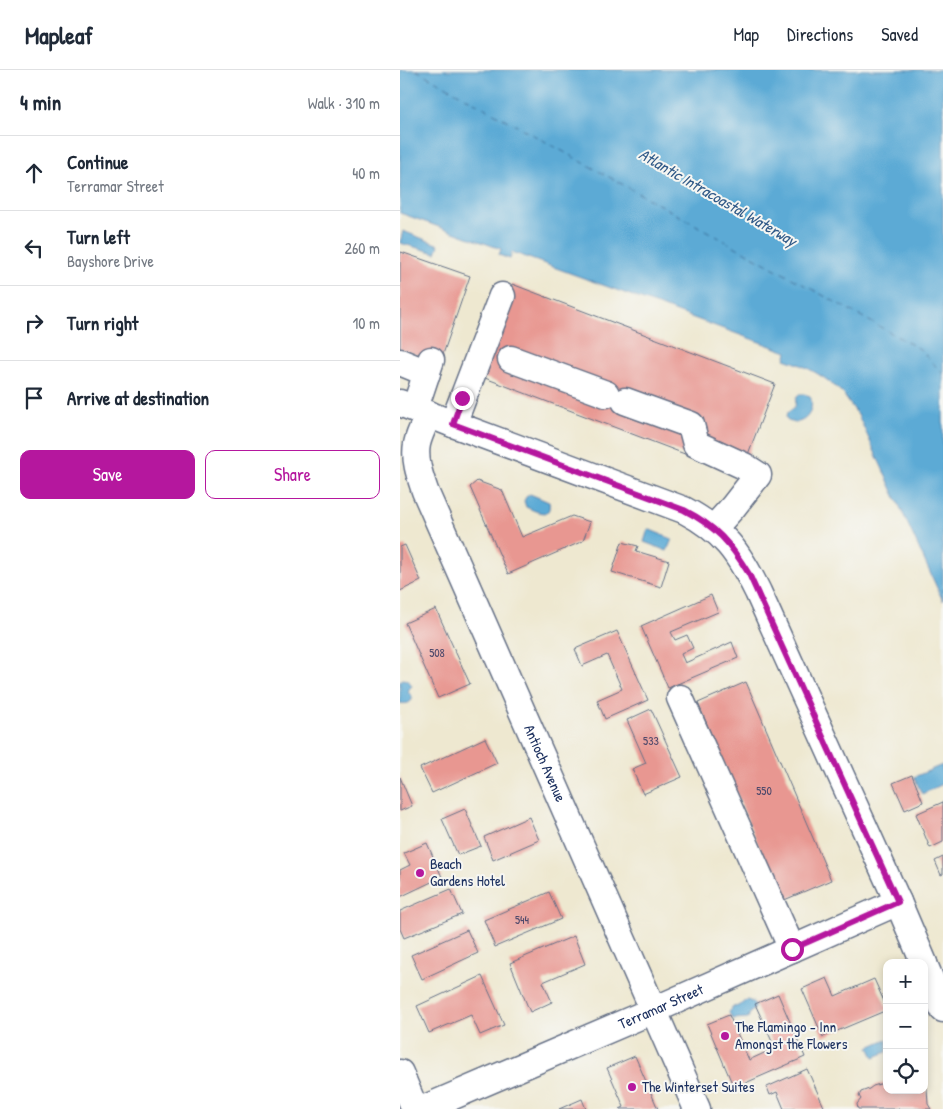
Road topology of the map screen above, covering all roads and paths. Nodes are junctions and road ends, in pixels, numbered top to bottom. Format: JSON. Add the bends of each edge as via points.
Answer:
{"nodes":[{"id":1,"x":502,"y":296,"type":"dead end"},
{"id":2,"x":511,"y":359,"type":"dead end"},
{"id":3,"x":400,"y":362,"type":"edge"},
{"id":4,"x":424,"y":412,"type":"edge"},
{"id":5,"x":714,"y":528,"type":"junction"},
{"id":6,"x":680,"y":698,"type":"dead end"},
{"id":7,"x":898,"y":902,"type":"junction"},
{"id":8,"x":792,"y":949,"type":"junction"},
{"id":9,"x":930,"y":970,"type":"edge"},
{"id":10,"x":943,"y":1009,"type":"edge"},
{"id":11,"x":654,"y":1010,"type":"junction"},
{"id":12,"x":400,"y":1073,"type":"edge"},
{"id":13,"x":415,"y":1109,"type":"edge"},
{"id":14,"x":423,"y":1109,"type":"edge"},
{"id":15,"x":697,"y":1109,"type":"edge"}],
"edges":[{"from":1,"to":4,"type":"street"},
{"from":2,"to":5,"type":"street","via":[[691,426],[696,444],[758,475]]},
{"from":3,"to":4,"type":"street","via":[[429,366]]},
{"from":4,"to":5,"type":"street","via":[[684,510]]},
{"from":4,"to":11,"type":"street","name":"Antioch Avenue","via":[[416,453],[425,491]]},
{"from":5,"to":7,"type":"street","via":[[738,556],[752,580]]},
{"from":6,"to":8,"type":"street"},
{"from":7,"to":8,"type":"street","name":"Terramar Street"},
{"from":7,"to":9,"type":"street"},
{"from":8,"to":11,"type":"street","name":"Terramar Street"},
{"from":9,"to":10,"type":"street"},
{"from":11,"to":14,"type":"street","name":"Terramar Street"},
{"from":11,"to":15,"type":"street","name":"Antioch Avenue"},
{"from":12,"to":13,"type":"street"}]}
